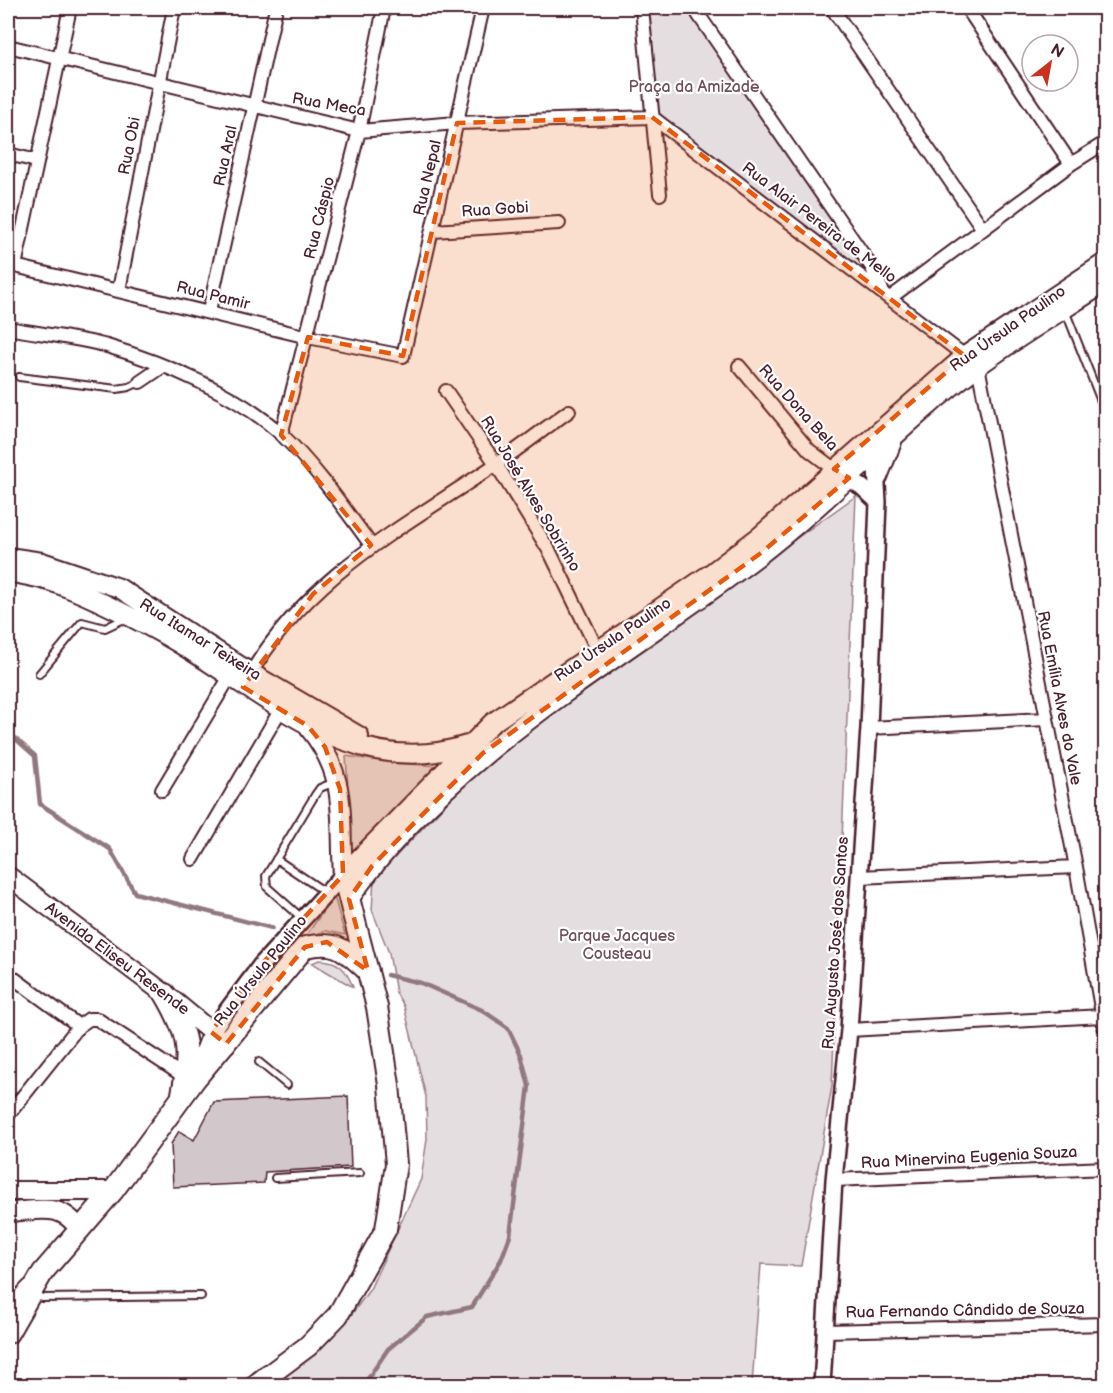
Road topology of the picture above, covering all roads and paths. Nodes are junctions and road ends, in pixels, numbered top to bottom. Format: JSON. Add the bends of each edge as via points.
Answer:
{"nodes":[{"id":1,"x":70,"y":8,"type":"edge"},
{"id":2,"x":174,"y":8,"type":"edge"},
{"id":3,"x":276,"y":8,"type":"edge"},
{"id":4,"x":384,"y":8,"type":"edge"},
{"id":5,"x":483,"y":8,"type":"edge"},
{"id":6,"x":642,"y":8,"type":"edge"},
{"id":7,"x":832,"y":8,"type":"edge"},
{"id":8,"x":967,"y":8,"type":"edge"},
{"id":9,"x":699,"y":10,"type":"edge"},
{"id":10,"x":8,"y":46,"type":"edge"},
{"id":11,"x":59,"y":58,"type":"junction"},
{"id":12,"x":159,"y":84,"type":"junction"},
{"id":13,"x":254,"y":107,"type":"junction"},
{"id":14,"x":652,"y":117,"type":"junction"},
{"id":15,"x":457,"y":123,"type":"junction"},
{"id":16,"x":359,"y":131,"type":"junction"},
{"id":17,"x":1106,"y":142,"type":"edge"},
{"id":18,"x":8,"y":154,"type":"edge"},
{"id":19,"x":37,"y":161,"type":"junction"},
{"id":20,"x":1071,"y":164,"type":"junction"},
{"id":21,"x":660,"y":194,"type":"dead end"},
{"id":22,"x":559,"y":223,"type":"dead end"},
{"id":23,"x":983,"y":229,"type":"junction"},
{"id":24,"x":433,"y":231,"type":"junction"},
{"id":25,"x":1106,"y":261,"type":"edge"},
{"id":26,"x":1106,"y":282,"type":"edge"},
{"id":27,"x":119,"y":290,"type":"junction"},
{"id":28,"x":886,"y":295,"type":"junction"},
{"id":29,"x":1065,"y":309,"type":"junction"},
{"id":30,"x":209,"y":311,"type":"junction"},
{"id":31,"x":8,"y":328,"type":"edge"},
{"id":32,"x":308,"y":337,"type":"junction"},
{"id":33,"x":404,"y":356,"type":"joint"},
{"id":34,"x":972,"y":361,"type":"junction"},
{"id":35,"x":739,"y":366,"type":"dead end"},
{"id":36,"x":162,"y":368,"type":"junction"},
{"id":37,"x":19,"y":376,"type":"dead end"},
{"id":38,"x":140,"y":382,"type":"joint"},
{"id":39,"x":446,"y":391,"type":"dead end"},
{"id":40,"x":569,"y":411,"type":"dead end"},
{"id":41,"x":1106,"y":414,"type":"edge"},
{"id":42,"x":281,"y":435,"type":"junction"},
{"id":43,"x":895,"y":436,"type":"junction"},
{"id":44,"x":866,"y":451,"type":"junction"},
{"id":45,"x":496,"y":464,"type":"junction"},
{"id":46,"x":842,"y":473,"type":"junction"},
{"id":47,"x":878,"y":477,"type":"junction"},
{"id":48,"x":878,"y":502,"type":"junction"},
{"id":49,"x":371,"y":545,"type":"junction"},
{"id":50,"x":8,"y":557,"type":"edge"},
{"id":51,"x":8,"y":572,"type":"edge"},
{"id":52,"x":129,"y":617,"type":"junction"},
{"id":53,"x":597,"y":649,"type":"junction"},
{"id":54,"x":39,"y":674,"type":"dead end"},
{"id":55,"x":241,"y":679,"type":"junction"},
{"id":56,"x":281,"y":710,"type":"junction"},
{"id":57,"x":1046,"y":719,"type":"junction"},
{"id":58,"x":308,"y":726,"type":"junction"},
{"id":59,"x":869,"y":728,"type":"junction"},
{"id":60,"x":470,"y":744,"type":"junction"},
{"id":61,"x":381,"y":750,"type":"junction"},
{"id":62,"x":338,"y":781,"type":"junction"},
{"id":63,"x":162,"y":790,"type":"dead end"},
{"id":64,"x":193,"y":859,"type":"dead end"},
{"id":65,"x":276,"y":859,"type":"junction"},
{"id":66,"x":1076,"y":867,"type":"junction"},
{"id":67,"x":343,"y":875,"type":"junction"},
{"id":68,"x":8,"y":876,"type":"edge"},
{"id":69,"x":859,"y":877,"type":"junction"},
{"id":70,"x":326,"y":893,"type":"junction"},
{"id":71,"x":349,"y":898,"type":"junction"},
{"id":72,"x":303,"y":919,"type":"junction"},
{"id":73,"x":368,"y":971,"type":"junction"},
{"id":74,"x":8,"y":974,"type":"edge"},
{"id":75,"x":165,"y":994,"type":"junction"},
{"id":76,"x":1102,"y":1016,"type":"junction"},
{"id":77,"x":79,"y":1026,"type":"junction"},
{"id":78,"x":849,"y":1029,"type":"junction"},
{"id":79,"x":1106,"y":1036,"type":"edge"},
{"id":80,"x":218,"y":1038,"type":"junction"},
{"id":81,"x":259,"y":1062,"type":"dead end"},
{"id":82,"x":287,"y":1085,"type":"dead end"},
{"id":83,"x":186,"y":1087,"type":"junction"},
{"id":84,"x":8,"y":1115,"type":"edge"},
{"id":85,"x":1106,"y":1168,"type":"edge"},
{"id":86,"x":360,"y":1173,"type":"dead end"},
{"id":87,"x":274,"y":1178,"type":"dead end"},
{"id":88,"x":834,"y":1180,"type":"junction"},
{"id":89,"x":8,"y":1191,"type":"edge"},
{"id":90,"x":113,"y":1191,"type":"junction"},
{"id":91,"x":8,"y":1212,"type":"edge"},
{"id":92,"x":80,"y":1230,"type":"junction"},
{"id":93,"x":43,"y":1272,"type":"junction"},
{"id":94,"x":29,"y":1295,"type":"junction"},
{"id":95,"x":201,"y":1296,"type":"dead end"},
{"id":96,"x":8,"y":1308,"type":"edge"},
{"id":97,"x":1106,"y":1324,"type":"edge"},
{"id":98,"x":825,"y":1331,"type":"junction"},
{"id":99,"x":8,"y":1333,"type":"edge"},
{"id":100,"x":260,"y":1382,"type":"edge"},
{"id":101,"x":822,"y":1386,"type":"edge"}],
"edges":[{"from":1,"to":11,"type":"street"},
{"from":2,"to":12,"type":"street","name":"Rua Obi"},
{"from":3,"to":13,"type":"street","name":"Rua Aral"},
{"from":4,"to":16,"type":"street","name":"Rua Cáspio"},
{"from":5,"to":15,"type":"street","name":"Rua Nepal"},
{"from":6,"to":14,"type":"street"},
{"from":7,"to":23,"type":"street"},
{"from":8,"to":20,"type":"street"},
{"from":9,"to":28,"type":"street","via":[[871,266]]},
{"from":10,"to":11,"type":"street","name":"Rua Meca"},
{"from":11,"to":12,"type":"street","name":"Rua Meca"},
{"from":11,"to":19,"type":"street"},
{"from":12,"to":13,"type":"street","name":"Rua Meca"},
{"from":12,"to":27,"type":"street","name":"Rua Obi"},
{"from":13,"to":16,"type":"street","name":"Rua Meca"},
{"from":13,"to":30,"type":"street","name":"Rua Aral"},
{"from":14,"to":15,"type":"street","name":"Rua Meca"},
{"from":14,"to":21,"type":"street"},
{"from":14,"to":28,"type":"street","name":"Rua Alair Pereira de Mello"},
{"from":15,"to":16,"type":"street","name":"Rua Meca"},
{"from":15,"to":24,"type":"street","name":"Rua Nepal"},
{"from":16,"to":32,"type":"street","name":"Rua Cáspio"},
{"from":17,"to":20,"type":"street"},
{"from":18,"to":19,"type":"street"},
{"from":19,"to":27,"type":"street","name":"Rua Pamir","via":[[15,266]]},
{"from":20,"to":23,"type":"street"},
{"from":22,"to":24,"type":"street","name":"Rua Gobi"},
{"from":23,"to":28,"type":"street"},
{"from":24,"to":33,"type":"street","name":"Rua Nepal"},
{"from":25,"to":34,"type":"main road","name":"Rua Úrsula Paulino"},
{"from":26,"to":29,"type":"main road","name":"Rua Úrsula Paulino"},
{"from":27,"to":30,"type":"street","name":"Rua Pamir"},
{"from":28,"to":34,"type":"street","name":"Rua Alair Pereira de Mello"},
{"from":29,"to":34,"type":"main road","name":"Rua Úrsula Paulino"},
{"from":29,"to":41,"type":"lane"},
{"from":30,"to":32,"type":"street","name":"Rua Pamir"},
{"from":31,"to":36,"type":"street","via":[[106,346]]},
{"from":32,"to":33,"type":"street","name":"Rua Pamir"},
{"from":32,"to":42,"type":"street","name":"Rua Cáspio"},
{"from":34,"to":43,"type":"main road","name":"Rua Úrsula Paulino"},
{"from":34,"to":44,"type":"main road","name":"Rua Úrsula Paulino"},
{"from":34,"to":57,"type":"street","name":"Rua Emília Alves do Vale"},
{"from":35,"to":46,"type":"street","name":"Rua Dona Bela","via":[[809,450]]},
{"from":36,"to":38,"type":"street"},
{"from":36,"to":42,"type":"street","via":[[200,382],[243,405]]},
{"from":37,"to":38,"type":"lane","via":[[117,389]]},
{"from":39,"to":45,"type":"street","name":"Rua José Alves Sobrinho"},
{"from":40,"to":45,"type":"street"},
{"from":42,"to":49,"type":"street","via":[[321,478]]},
{"from":43,"to":44,"type":"main road","name":"Rua Úrsula Paulino"},
{"from":43,"to":47,"type":"main road"},
{"from":44,"to":46,"type":"main road","name":"Rua Úrsula Paulino"},
{"from":44,"to":47,"type":"street","name":"Rua Augusto José dos Santos"},
{"from":45,"to":49,"type":"street"},
{"from":45,"to":53,"type":"street","name":"Rua José Alves Sobrinho","via":[[550,552]]},
{"from":46,"to":48,"type":"street"},
{"from":46,"to":53,"type":"main road","name":"Rua Úrsula Paulino","via":[[710,574]]},
{"from":46,"to":71,"type":"main road","name":"Rua Úrsula Paulino","via":[[752,560],[483,753],[397,838]]},
{"from":47,"to":48,"type":"street","name":"Rua Augusto José dos Santos"},
{"from":48,"to":59,"type":"street","name":"Rua Augusto José dos Santos"},
{"from":49,"to":55,"type":"street","via":[[313,594]]},
{"from":50,"to":55,"type":"main road","name":"Rua Itamar Teixeira","via":[[42,562],[118,588]]},
{"from":51,"to":52,"type":"main road","name":"Rua Itamar Teixeira","via":[[50,581]]},
{"from":52,"to":54,"type":"lane","via":[[105,628],[82,622]]},
{"from":52,"to":55,"type":"main road","name":"Rua Itamar Teixeira"},
{"from":53,"to":60,"type":"main road","name":"Rua Úrsula Paulino","via":[[492,723]]},
{"from":55,"to":56,"type":"main road","name":"Rua Itamar Teixeira"},
{"from":55,"to":61,"type":"main road","name":"Rua Itamar Teixeira"},
{"from":55,"to":63,"type":"street"},
{"from":56,"to":58,"type":"main road","name":"Rua Itamar Teixeira"},
{"from":56,"to":64,"type":"street"},
{"from":57,"to":59,"type":"street"},
{"from":57,"to":66,"type":"street","name":"Rua Emília Alves do Vale"},
{"from":58,"to":61,"type":"main road","name":"Rua Itamar Teixeira","via":[[357,746]]},
{"from":58,"to":62,"type":"main road","name":"Rua Itamar Teixeira","via":[[325,747]]},
{"from":59,"to":69,"type":"street","name":"Rua Augusto José dos Santos"},
{"from":60,"to":61,"type":"main road","name":"Rua Itamar Teixeira","via":[[443,753],[416,755]]},
{"from":60,"to":67,"type":"main road","name":"Rua Úrsula Paulino"},
{"from":62,"to":65,"type":"lane","via":[[320,788]]},
{"from":62,"to":67,"type":"main road","name":"Rua Itamar Teixeira"},
{"from":65,"to":70,"type":"lane"},
{"from":65,"to":72,"type":"lane","via":[[266,876],[267,887]]},
{"from":66,"to":69,"type":"street"},
{"from":66,"to":76,"type":"street","name":"Rua Emília Alves do Vale"},
{"from":67,"to":70,"type":"street","name":"Rua Úrsula Paulino"},
{"from":67,"to":71,"type":"main road"},
{"from":68,"to":75,"type":"main road","name":"Avenida Eliseu Resende"},
{"from":69,"to":78,"type":"street","name":"Rua Augusto José dos Santos"},
{"from":70,"to":72,"type":"street","name":"Rua Úrsula Paulino"},
{"from":71,"to":73,"type":"main road"},
{"from":72,"to":80,"type":"street","name":"Rua Úrsula Paulino","via":[[261,965]]},
{"from":73,"to":80,"type":"main road","name":"Rua Úrsula Paulino","via":[[347,952],[327,942],[305,947]]},
{"from":73,"to":100,"type":"main road","via":[[389,1086],[396,1164],[386,1229],[338,1315],[308,1346]]},
{"from":74,"to":77,"type":"street"},
{"from":75,"to":80,"type":"main road","name":"Avenida Eliseu Resende"},
{"from":75,"to":83,"type":"main road","via":[[187,1040]]},
{"from":76,"to":78,"type":"street"},
{"from":76,"to":79,"type":"street","name":"Rua Emília Alves do Vale"},
{"from":77,"to":83,"type":"street","via":[[97,1018]]},
{"from":77,"to":84,"type":"street"},
{"from":78,"to":88,"type":"street","name":"Rua Augusto José dos Santos"},
{"from":80,"to":83,"type":"main road","name":"Rua Úrsula Paulino"},
{"from":81,"to":82,"type":"lane"},
{"from":83,"to":90,"type":"main road","name":"Rua Úrsula Paulino"},
{"from":85,"to":88,"type":"street","name":"Rua Minervina Eugenia Souza"},
{"from":86,"to":87,"type":"lane"},
{"from":88,"to":98,"type":"street","name":"Rua Augusto José dos Santos"},
{"from":89,"to":90,"type":"main road"},
{"from":90,"to":92,"type":"main road","name":"Rua Úrsula Paulino"},
{"from":91,"to":92,"type":"main road","via":[[62,1210]]},
{"from":92,"to":93,"type":"main road","name":"Rua Úrsula Paulino"},
{"from":93,"to":94,"type":"main road","name":"Rua Úrsula Paulino"},
{"from":93,"to":96,"type":"street","name":"Rua Úrsula Paulino"},
{"from":94,"to":95,"type":"lane"},
{"from":94,"to":99,"type":"main road","name":"Rua Úrsula Paulino"},
{"from":97,"to":98,"type":"street","name":"Rua Fernando Cândido de Souza"},
{"from":98,"to":101,"type":"street","name":"Rua Augusto José dos Santos"}]}
